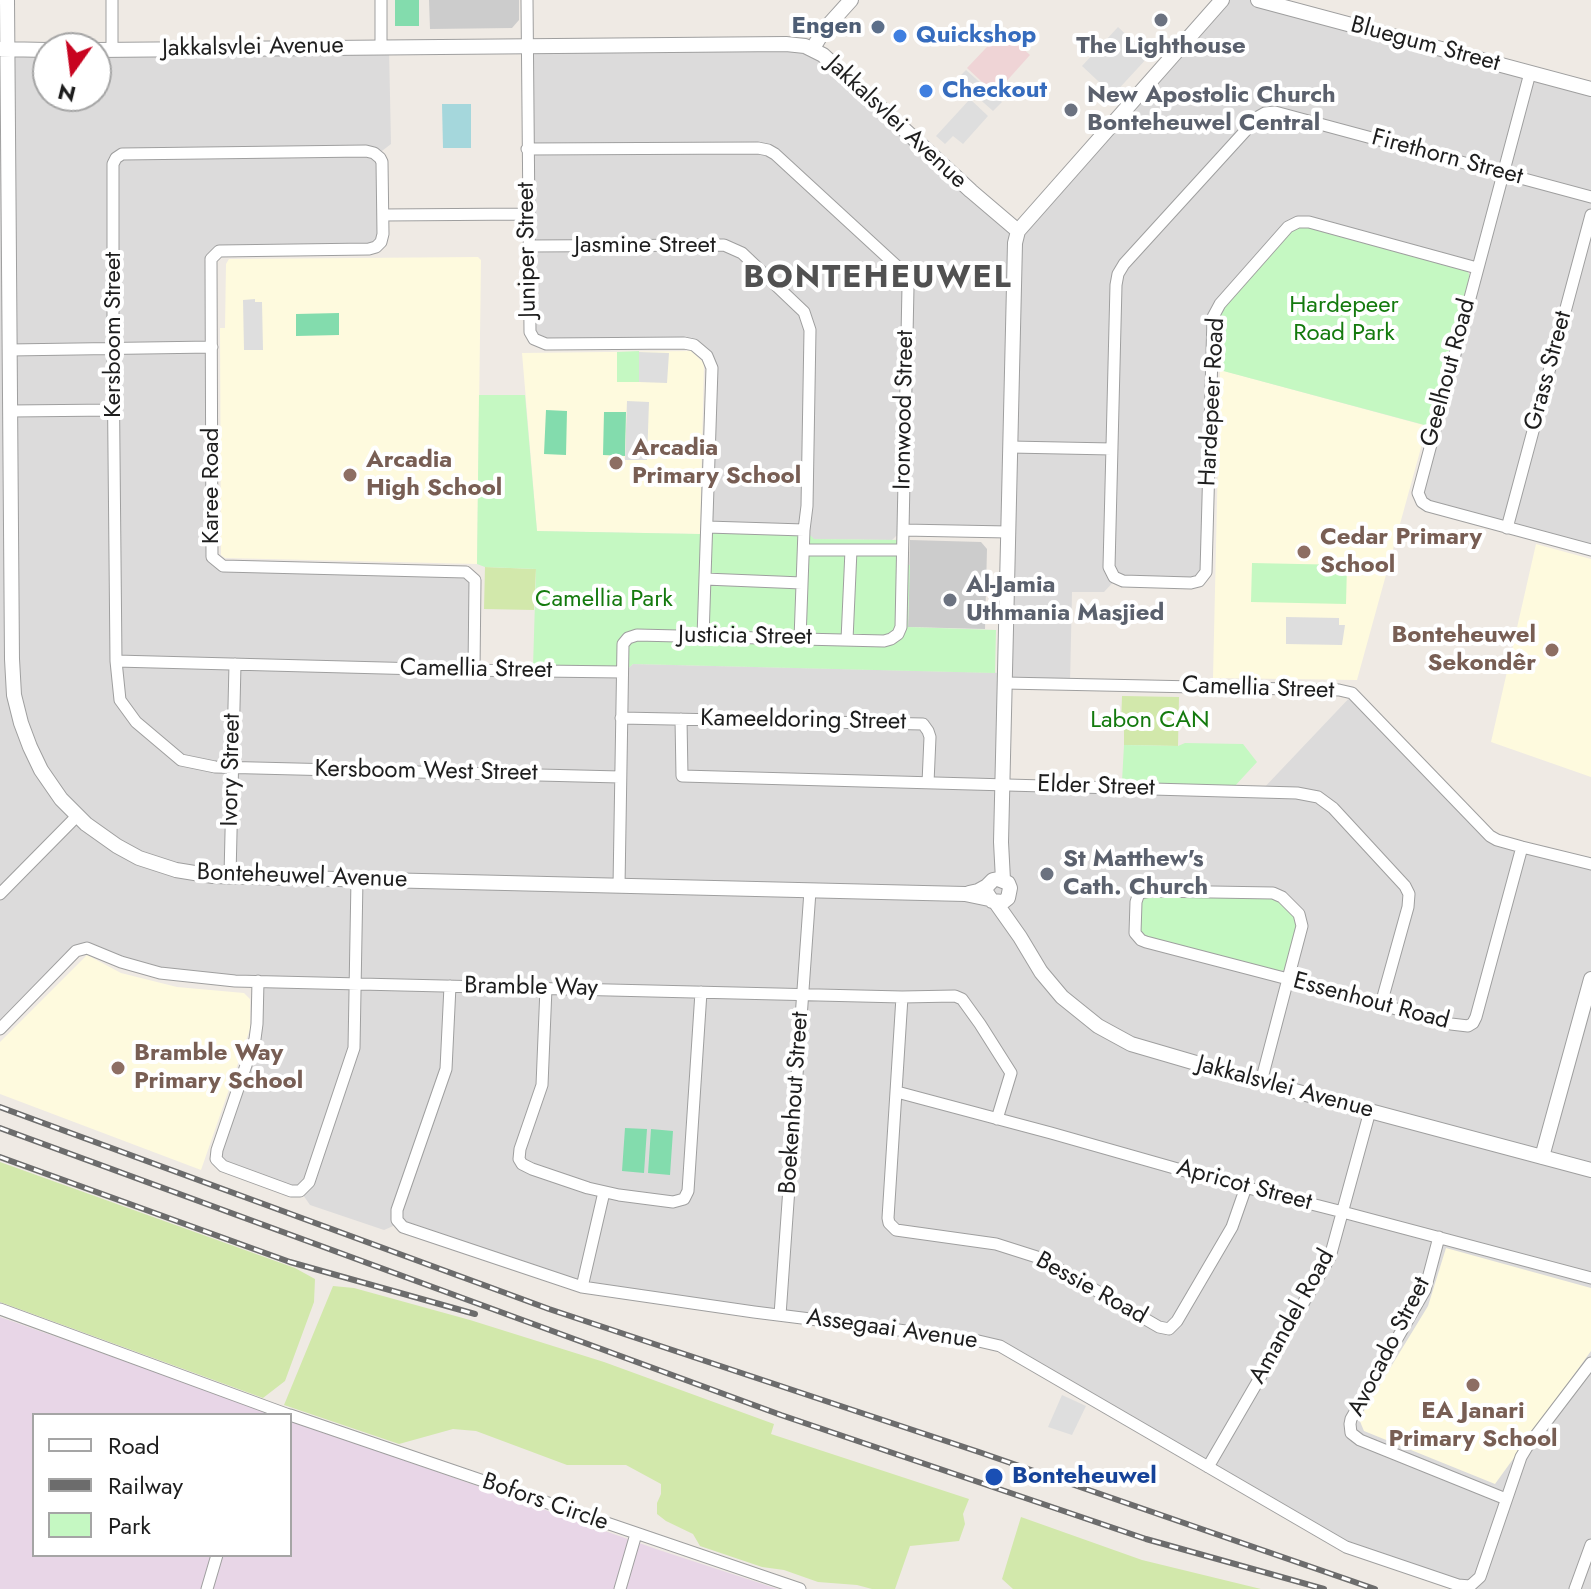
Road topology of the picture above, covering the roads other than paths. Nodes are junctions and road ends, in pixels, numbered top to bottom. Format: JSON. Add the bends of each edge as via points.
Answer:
{"nodes":[{"id":1,"x":7,"y":0,"type":"edge"},
{"id":2,"x":112,"y":0,"type":"edge"},
{"id":3,"x":381,"y":0,"type":"edge"},
{"id":4,"x":527,"y":0,"type":"edge"},
{"id":5,"x":851,"y":0,"type":"edge"},
{"id":6,"x":1222,"y":0,"type":"edge"},
{"id":7,"x":1258,"y":0,"type":"edge"},
{"id":8,"x":112,"y":32,"type":"edge"},
{"id":9,"x":527,"y":46,"type":"junction"},
{"id":10,"x":381,"y":47,"type":"junction"},
{"id":11,"x":813,"y":48,"type":"junction"},
{"id":12,"x":4,"y":49,"type":"edge"},
{"id":13,"x":32,"y":50,"type":"edge"},
{"id":14,"x":112,"y":50,"type":"edge"},
{"id":15,"x":1530,"y":73,"type":"junction"},
{"id":16,"x":1591,"y":89,"type":"edge"},
{"id":17,"x":4,"y":138,"type":"edge"},
{"id":18,"x":527,"y":149,"type":"junction"},
{"id":19,"x":1503,"y":173,"type":"junction"},
{"id":20,"x":1591,"y":197,"type":"edge"},
{"id":21,"x":528,"y":214,"type":"junction"},
{"id":22,"x":383,"y":215,"type":"junction"},
{"id":23,"x":1591,"y":215,"type":"edge"},
{"id":24,"x":1018,"y":231,"type":"junction"},
{"id":25,"x":528,"y":246,"type":"junction"},
{"id":26,"x":1477,"y":268,"type":"junction"},
{"id":27,"x":212,"y":347,"type":"junction"},
{"id":28,"x":113,"y":349,"type":"junction"},
{"id":29,"x":9,"y":350,"type":"junction"},
{"id":30,"x":114,"y":410,"type":"junction"},
{"id":31,"x":10,"y":411,"type":"junction"},
{"id":32,"x":1010,"y":447,"type":"junction"},
{"id":33,"x":1112,"y":449,"type":"junction"},
{"id":34,"x":5,"y":525,"type":"edge"},
{"id":35,"x":707,"y":527,"type":"junction"},
{"id":36,"x":1507,"y":528,"type":"junction"},
{"id":37,"x":804,"y":530,"type":"junction"},
{"id":38,"x":903,"y":530,"type":"junction"},
{"id":39,"x":1008,"y":532,"type":"junction"},
{"id":40,"x":804,"y":550,"type":"junction"},
{"id":41,"x":851,"y":550,"type":"junction"},
{"id":42,"x":902,"y":550,"type":"junction"},
{"id":43,"x":1591,"y":550,"type":"edge"},
{"id":44,"x":705,"y":579,"type":"junction"},
{"id":45,"x":802,"y":583,"type":"junction"},
{"id":46,"x":898,"y":634,"type":"joint"},
{"id":47,"x":703,"y":637,"type":"junction"},
{"id":48,"x":800,"y":639,"type":"junction"},
{"id":49,"x":847,"y":640,"type":"junction"},
{"id":50,"x":116,"y":661,"type":"junction"},
{"id":51,"x":235,"y":664,"type":"junction"},
{"id":52,"x":474,"y":670,"type":"junction"},
{"id":53,"x":622,"y":672,"type":"junction"},
{"id":54,"x":1005,"y":683,"type":"junction"},
{"id":55,"x":621,"y":718,"type":"junction"},
{"id":56,"x":681,"y":719,"type":"junction"},
{"id":57,"x":232,"y":767,"type":"junction"},
{"id":58,"x":620,"y":777,"type":"junction"},
{"id":59,"x":928,"y":783,"type":"junction"},
{"id":60,"x":1002,"y":785,"type":"junction"},
{"id":61,"x":77,"y":816,"type":"junction"},
{"id":62,"x":1522,"y":847,"type":"junction"},
{"id":63,"x":1591,"y":864,"type":"edge"},
{"id":64,"x":230,"y":876,"type":"junction"},
{"id":65,"x":357,"y":879,"type":"junction"},
{"id":66,"x":619,"y":886,"type":"junction"},
{"id":67,"x":810,"y":891,"type":"junction"},
{"id":68,"x":996,"y":891,"type":"junction"},
{"id":69,"x":0,"y":894,"type":"edge"},
{"id":70,"x":1288,"y":979,"type":"junction"},
{"id":71,"x":1591,"y":979,"type":"edge"},
{"id":72,"x":258,"y":981,"type":"junction"},
{"id":73,"x":355,"y":983,"type":"junction"},
{"id":74,"x":450,"y":986,"type":"junction"},
{"id":75,"x":546,"y":988,"type":"junction"},
{"id":76,"x":701,"y":992,"type":"junction"},
{"id":77,"x":803,"y":995,"type":"junction"},
{"id":78,"x":902,"y":997,"type":"junction"},
{"id":79,"x":1381,"y":1004,"type":"junction"},
{"id":80,"x":0,"y":1029,"type":"edge"},
{"id":81,"x":1261,"y":1082,"type":"junction"},
{"id":82,"x":897,"y":1092,"type":"junction"},
{"id":83,"x":1370,"y":1111,"type":"junction"},
{"id":84,"x":997,"y":1119,"type":"junction"},
{"id":85,"x":1542,"y":1157,"type":"junction"},
{"id":86,"x":1591,"y":1170,"type":"edge"},
{"id":87,"x":1246,"y":1187,"type":"junction"},
{"id":88,"x":604,"y":1192,"type":"junction"},
{"id":89,"x":1343,"y":1212,"type":"junction"},
{"id":90,"x":1439,"y":1237,"type":"junction"},
{"id":91,"x":1591,"y":1278,"type":"edge"},
{"id":92,"x":582,"y":1287,"type":"junction"},
{"id":93,"x":0,"y":1309,"type":"edge"},
{"id":94,"x":780,"y":1315,"type":"junction"},
{"id":95,"x":1591,"y":1363,"type":"edge"},
{"id":96,"x":258,"y":1410,"type":"edge"},
{"id":97,"x":292,"y":1416,"type":"edge"},
{"id":98,"x":1208,"y":1467,"type":"junction"},
{"id":99,"x":1506,"y":1499,"type":"junction"},
{"id":100,"x":636,"y":1534,"type":"junction"},
{"id":101,"x":1591,"y":1545,"type":"edge"},
{"id":102,"x":216,"y":1557,"type":"edge"},
{"id":103,"x":207,"y":1589,"type":"edge"},
{"id":104,"x":620,"y":1589,"type":"edge"},
{"id":105,"x":800,"y":1589,"type":"edge"},
{"id":106,"x":1575,"y":1589,"type":"edge"}],
"edges":[{"from":1,"to":12,"type":"street","name":"Bonteheuwel Avenue"},
{"from":2,"to":8,"type":"street"},
{"from":3,"to":10,"type":"street"},
{"from":4,"to":9,"type":"street","name":"Juniper Street"},
{"from":5,"to":11,"type":"street"},
{"from":6,"to":24,"type":"street"},
{"from":7,"to":15,"type":"street","name":"Bluegum Street"},
{"from":9,"to":10,"type":"street","name":"Jakkalsvlei Avenue"},
{"from":9,"to":11,"type":"street","name":"Jakkalsvlei Avenue"},
{"from":9,"to":18,"type":"street","name":"Juniper Street"},
{"from":10,"to":14,"type":"street","name":"Jakkalsvlei Avenue"},
{"from":11,"to":24,"type":"street","name":"Jakkalsvlei Avenue"},
{"from":12,"to":13,"type":"street"},
{"from":12,"to":17,"type":"street","name":"Bonteheuwel Avenue"},
{"from":15,"to":16,"type":"street","name":"Bluegum Street"},
{"from":15,"to":19,"type":"street","name":"Geelhout Road"},
{"from":17,"to":29,"type":"street","name":"Bonteheuwel Avenue"},
{"from":18,"to":21,"type":"street","name":"Juniper Street"},
{"from":18,"to":38,"type":"street","name":"Ironwood Street","via":[[768,150],[900,269],[908,287]]},
{"from":19,"to":20,"type":"street","name":"Firethorn Street"},
{"from":19,"to":26,"type":"street","name":"Geelhout Road"},
{"from":19,"to":33,"type":"street","name":"Firethorn Street","via":[[1275,112],[1261,114],[1118,274]]},
{"from":21,"to":22,"type":"street"},
{"from":21,"to":25,"type":"street","name":"Juniper Street"},
{"from":22,"to":27,"type":"street","name":"Karee Road","via":[[383,238],[372,249],[219,251],[211,259]]},
{"from":22,"to":28,"type":"street","name":"Kersboom Street","via":[[382,162],[370,151],[122,154],[113,164]]},
{"from":23,"to":36,"type":"street","name":"Grass Street"},
{"from":24,"to":32,"type":"street"},
{"from":25,"to":35,"type":"street","name":"Juniper Street","via":[[529,327],[538,342],[684,343],[707,356],[712,368]]},
{"from":25,"to":37,"type":"street","name":"Jasmine Street","via":[[724,245],[742,253],[799,306],[810,330]]},
{"from":26,"to":33,"type":"street","name":"Hardepeer Road","via":[[1315,223],[1288,227],[1214,312],[1207,569],[1199,581],[1123,581],[1112,574]]},
{"from":26,"to":36,"type":"street","name":"Geelhout Road","via":[[1418,493],[1428,506]]},
{"from":27,"to":28,"type":"street"},
{"from":27,"to":52,"type":"street","name":"Karee Road","via":[[212,557],[223,566],[466,572],[475,580]]},
{"from":28,"to":29,"type":"street"},
{"from":28,"to":30,"type":"street","name":"Kersboom Street"},
{"from":29,"to":31,"type":"street","name":"Bonteheuwel Avenue"},
{"from":30,"to":31,"type":"street"},
{"from":30,"to":50,"type":"street","name":"Kersboom Street"},
{"from":31,"to":34,"type":"street","name":"Bonteheuwel Avenue"},
{"from":32,"to":33,"type":"street"},
{"from":32,"to":39,"type":"street"},
{"from":34,"to":61,"type":"street","name":"Bonteheuwel Avenue","via":[[17,709],[41,770]]},
{"from":35,"to":37,"type":"street"},
{"from":35,"to":44,"type":"street"},
{"from":36,"to":43,"type":"street","name":"Geelhout Road"},
{"from":37,"to":40,"type":"street","name":"Jasmine Street"},
{"from":38,"to":39,"type":"street"},
{"from":38,"to":42,"type":"street","name":"Ironwood Street"},
{"from":39,"to":54,"type":"street"},
{"from":40,"to":41,"type":"street"},
{"from":40,"to":45,"type":"street","name":"Jasmine Street"},
{"from":41,"to":42,"type":"street"},
{"from":41,"to":49,"type":"street"},
{"from":42,"to":46,"type":"street","name":"Ironwood Street"},
{"from":44,"to":45,"type":"street"},
{"from":44,"to":47,"type":"street"},
{"from":45,"to":48,"type":"street","name":"Jasmine Street"},
{"from":46,"to":49,"type":"street","name":"Justicia Street","via":[[884,641]]},
{"from":47,"to":48,"type":"street","name":"Justicia Street"},
{"from":47,"to":53,"type":"street","name":"Justicia Street","via":[[628,638]]},
{"from":48,"to":49,"type":"street","name":"Justicia Street"},
{"from":50,"to":51,"type":"street","name":"Camellia Street"},
{"from":50,"to":57,"type":"street","name":"Kersboom Street","via":[[120,700],[136,722],[181,760]]},
{"from":51,"to":52,"type":"street","name":"Camellia Street"},
{"from":51,"to":57,"type":"street","name":"Ivory Street"},
{"from":52,"to":53,"type":"street","name":"Camellia Street"},
{"from":53,"to":55,"type":"street"},
{"from":54,"to":60,"type":"street"},
{"from":54,"to":62,"type":"street","name":"Camellia Street","via":[[1352,693],[1485,832]]},
{"from":55,"to":56,"type":"street","name":"Kameeldoring Street"},
{"from":55,"to":58,"type":"street"},
{"from":56,"to":59,"type":"street","name":"Kameeldoring Street","via":[[923,724],[930,737]]},
{"from":56,"to":59,"type":"street","name":"Elder Street","via":[[682,776]]},
{"from":57,"to":58,"type":"street","name":"Kersboom West Street"},
{"from":57,"to":64,"type":"street","name":"Ivory Street"},
{"from":58,"to":66,"type":"street"},
{"from":59,"to":60,"type":"street","name":"Elder Street"},
{"from":60,"to":68,"type":"street"},
{"from":60,"to":79,"type":"street","name":"Elder Street","via":[[1318,797],[1409,894]]},
{"from":61,"to":64,"type":"street","name":"Bonteheuwel Avenue","via":[[117,846],[156,865]]},
{"from":61,"to":69,"type":"street"},
{"from":62,"to":63,"type":"street","name":"Camellia Street"},
{"from":62,"to":79,"type":"street","name":"Essenhout Road","via":[[1473,1023],[1451,1024]]},
{"from":64,"to":65,"type":"street","name":"Bonteheuwel Avenue"},
{"from":65,"to":66,"type":"street","name":"Bonteheuwel Avenue"},
{"from":65,"to":73,"type":"street"},
{"from":66,"to":67,"type":"street","name":"Bonteheuwel Avenue"},
{"from":67,"to":68,"type":"street","name":"Bonteheuwel Avenue"},
{"from":67,"to":77,"type":"street","name":"Boekenhout Street"},
{"from":68,"to":81,"type":"street","name":"Jakkalsvlei Avenue","via":[[1041,972],[1081,1014],[1142,1048]]},
{"from":70,"to":70,"type":"street","name":"Essenhout Road","via":[[1141,940],[1135,933],[1139,893],[1253,892],[1282,897],[1302,920]]},
{"from":70,"to":79,"type":"street","name":"Essenhout Road"},
{"from":70,"to":81,"type":"street"},
{"from":71,"to":85,"type":"street"},
{"from":72,"to":73,"type":"street","name":"Bramble Way"},
{"from":72,"to":73,"type":"street","via":[[255,1039],[216,1159],[291,1191],[300,1191],[309,1182],[351,1057]]},
{"from":72,"to":80,"type":"street","name":"Bramble Way","via":[[160,973],[87,948],[76,951]]},
{"from":73,"to":74,"type":"street","name":"Bramble Way"},
{"from":74,"to":75,"type":"street","name":"Bramble Way"},
{"from":74,"to":92,"type":"street","name":"Assegaai Avenue","via":[[446,1069],[397,1220],[403,1227]]},
{"from":75,"to":76,"type":"street","name":"Bramble Way"},
{"from":75,"to":88,"type":"street","via":[[542,1085],[519,1159],[532,1169]]},
{"from":76,"to":77,"type":"street","name":"Bramble Way"},
{"from":76,"to":88,"type":"street","via":[[687,1195],[673,1202]]},
{"from":77,"to":78,"type":"street","name":"Bramble Way"},
{"from":77,"to":94,"type":"street","name":"Boekenhout Street"},
{"from":78,"to":82,"type":"street","name":"Bessie Road"},
{"from":78,"to":84,"type":"street","name":"Bramble Way","via":[[962,999],[1011,1073]]},
{"from":81,"to":83,"type":"street","name":"Jakkalsvlei Avenue"},
{"from":82,"to":84,"type":"street","name":"Apricot Street"},
{"from":82,"to":87,"type":"street","name":"Bessie Road","via":[[891,1227],[996,1244],[1040,1258],[1164,1329],[1177,1321],[1225,1241]]},
{"from":83,"to":85,"type":"street","name":"Jakkalsvlei Avenue"},
{"from":83,"to":89,"type":"street","name":"Amandel Road"},
{"from":84,"to":87,"type":"street","name":"Apricot Street"},
{"from":85,"to":86,"type":"street","name":"Jakkalsvlei Avenue"},
{"from":87,"to":89,"type":"street","name":"Apricot Street"},
{"from":88,"to":92,"type":"street"},
{"from":89,"to":90,"type":"street","name":"Apricot Street"},
{"from":89,"to":98,"type":"street","name":"Amandel Road","via":[[1326,1265]]},
{"from":90,"to":91,"type":"street","name":"Apricot Street"},
{"from":90,"to":99,"type":"street","name":"Avocado Street","via":[[1425,1290],[1351,1419],[1351,1433]]},
{"from":92,"to":94,"type":"street","name":"Assegaai Avenue"},
{"from":93,"to":96,"type":"street","name":"Bofors Circle"},
{"from":94,"to":98,"type":"street","name":"Assegaai Avenue","via":[[1000,1346]]},
{"from":95,"to":99,"type":"street","name":"Assegaai Avenue","via":[[1527,1447]]},
{"from":97,"to":100,"type":"street","name":"Bofors Circle"},
{"from":98,"to":99,"type":"street","name":"Assegaai Avenue","via":[[1346,1547],[1458,1585],[1470,1586],[1480,1577]]},
{"from":100,"to":104,"type":"street"},
{"from":100,"to":105,"type":"street","name":"Bofors Circle"},
{"from":101,"to":106,"type":"street"},
{"from":102,"to":103,"type":"street"}]}
